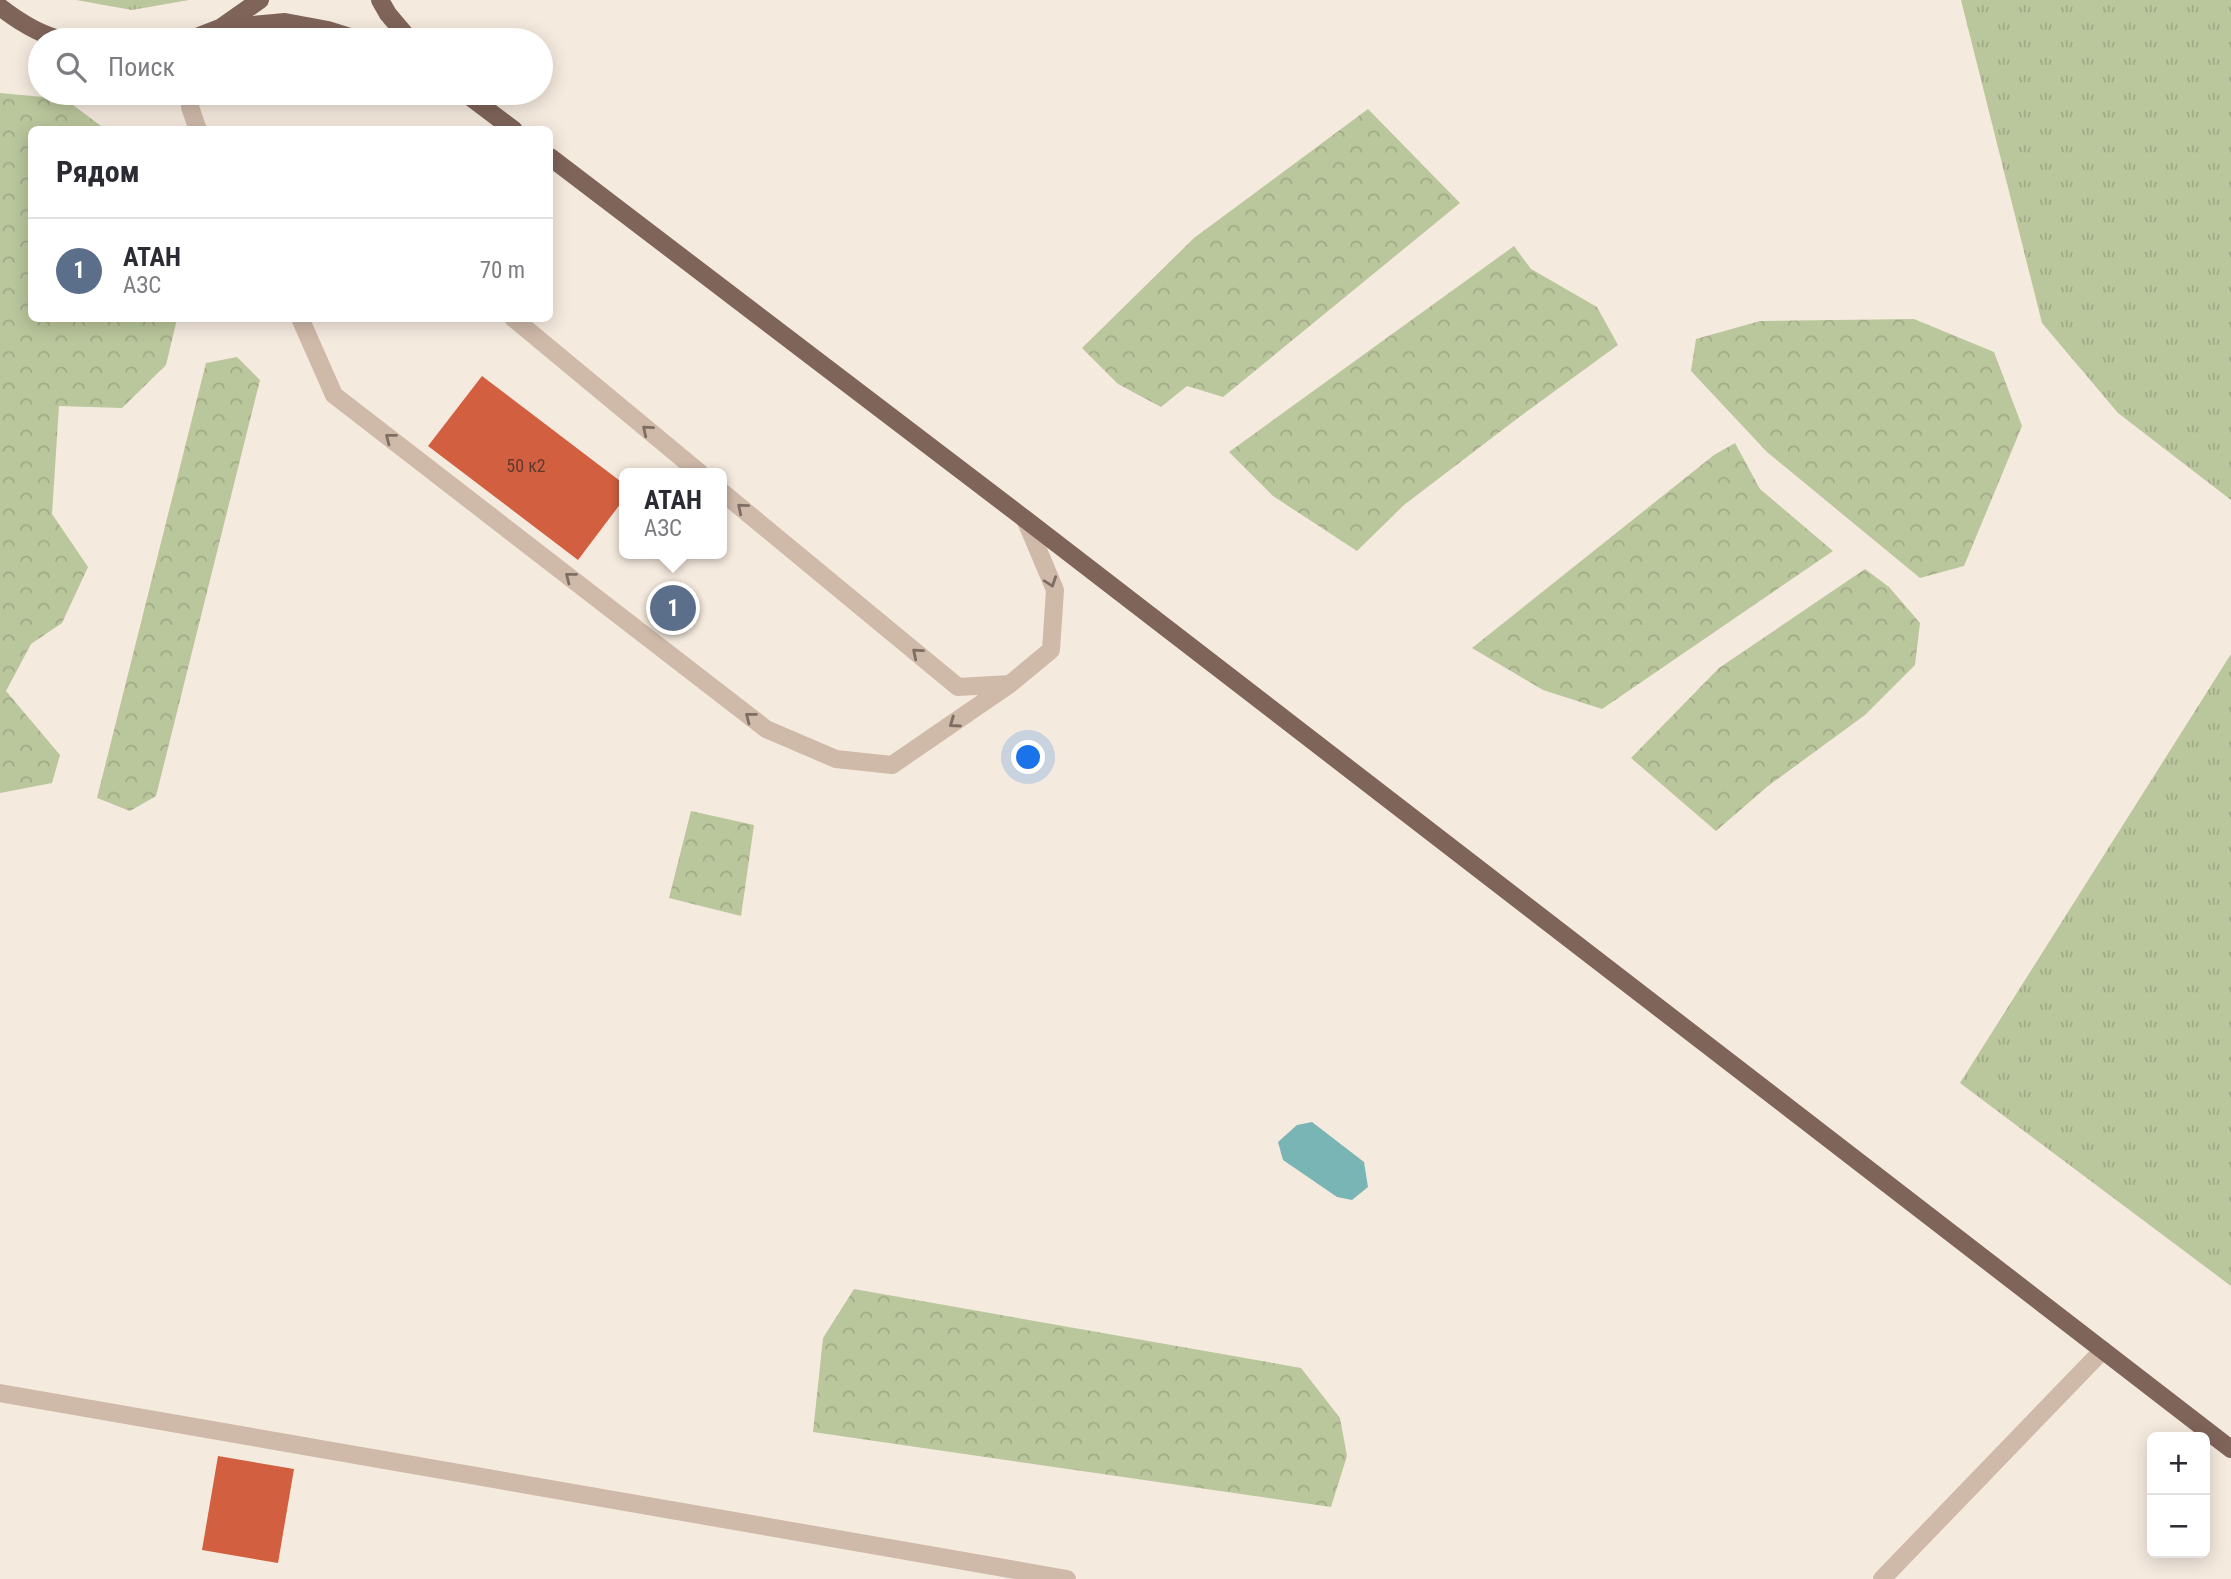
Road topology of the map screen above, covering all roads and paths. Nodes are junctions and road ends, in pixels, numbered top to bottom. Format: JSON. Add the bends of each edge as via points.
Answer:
{"nodes":[{"id":1,"x":260,"y":0,"type":"edge"},
{"id":2,"x":380,"y":0,"type":"edge"},
{"id":3,"x":0,"y":7,"type":"edge"},
{"id":4,"x":33,"y":28,"type":"edge"},
{"id":5,"x":220,"y":28,"type":"joint"},
{"id":6,"x":317,"y":28,"type":"edge"},
{"id":7,"x":400,"y":28,"type":"edge"},
{"id":8,"x":190,"y":105,"type":"edge"},
{"id":9,"x":481,"y":105,"type":"edge"},
{"id":10,"x":197,"y":126,"type":"edge"},
{"id":11,"x":509,"y":126,"type":"edge"},
{"id":12,"x":553,"y":159,"type":"edge"},
{"id":13,"x":302,"y":322,"type":"edge"},
{"id":14,"x":518,"y":322,"type":"edge"},
{"id":15,"x":694,"y":468,"type":"edge"},
{"id":16,"x":727,"y":496,"type":"edge"},
{"id":17,"x":1025,"y":519,"type":"junction"},
{"id":18,"x":1010,"y":684,"type":"junction"},
{"id":19,"x":2103,"y":1350,"type":"junction"},
{"id":20,"x":0,"y":1393,"type":"edge"},
{"id":21,"x":2231,"y":1449,"type":"edge"},
{"id":22,"x":1067,"y":1579,"type":"edge"},
{"id":23,"x":1882,"y":1579,"type":"edge"}],
"edges":[{"from":1,"to":5,"type":"main road"},
{"from":2,"to":7,"type":"main road"},
{"from":3,"to":4,"type":"main road"},
{"from":5,"to":6,"type":"main road","via":[[285,22]]},
{"from":8,"to":10,"type":"lane"},
{"from":9,"to":11,"type":"main road"},
{"from":12,"to":17,"type":"main road"},
{"from":18,"to":13,"type":"lane","one_way":true,"via":[[892,765],[836,759],[766,729],[334,395]]},
{"from":15,"to":14,"type":"lane","one_way":true},
{"from":18,"to":16,"type":"lane","one_way":true,"via":[[958,687]]},
{"from":17,"to":18,"type":"lane","one_way":true,"via":[[1055,590],[1051,650]]},
{"from":17,"to":19,"type":"main road"},
{"from":19,"to":21,"type":"main road"},
{"from":19,"to":23,"type":"lane"},
{"from":20,"to":22,"type":"lane"}]}
